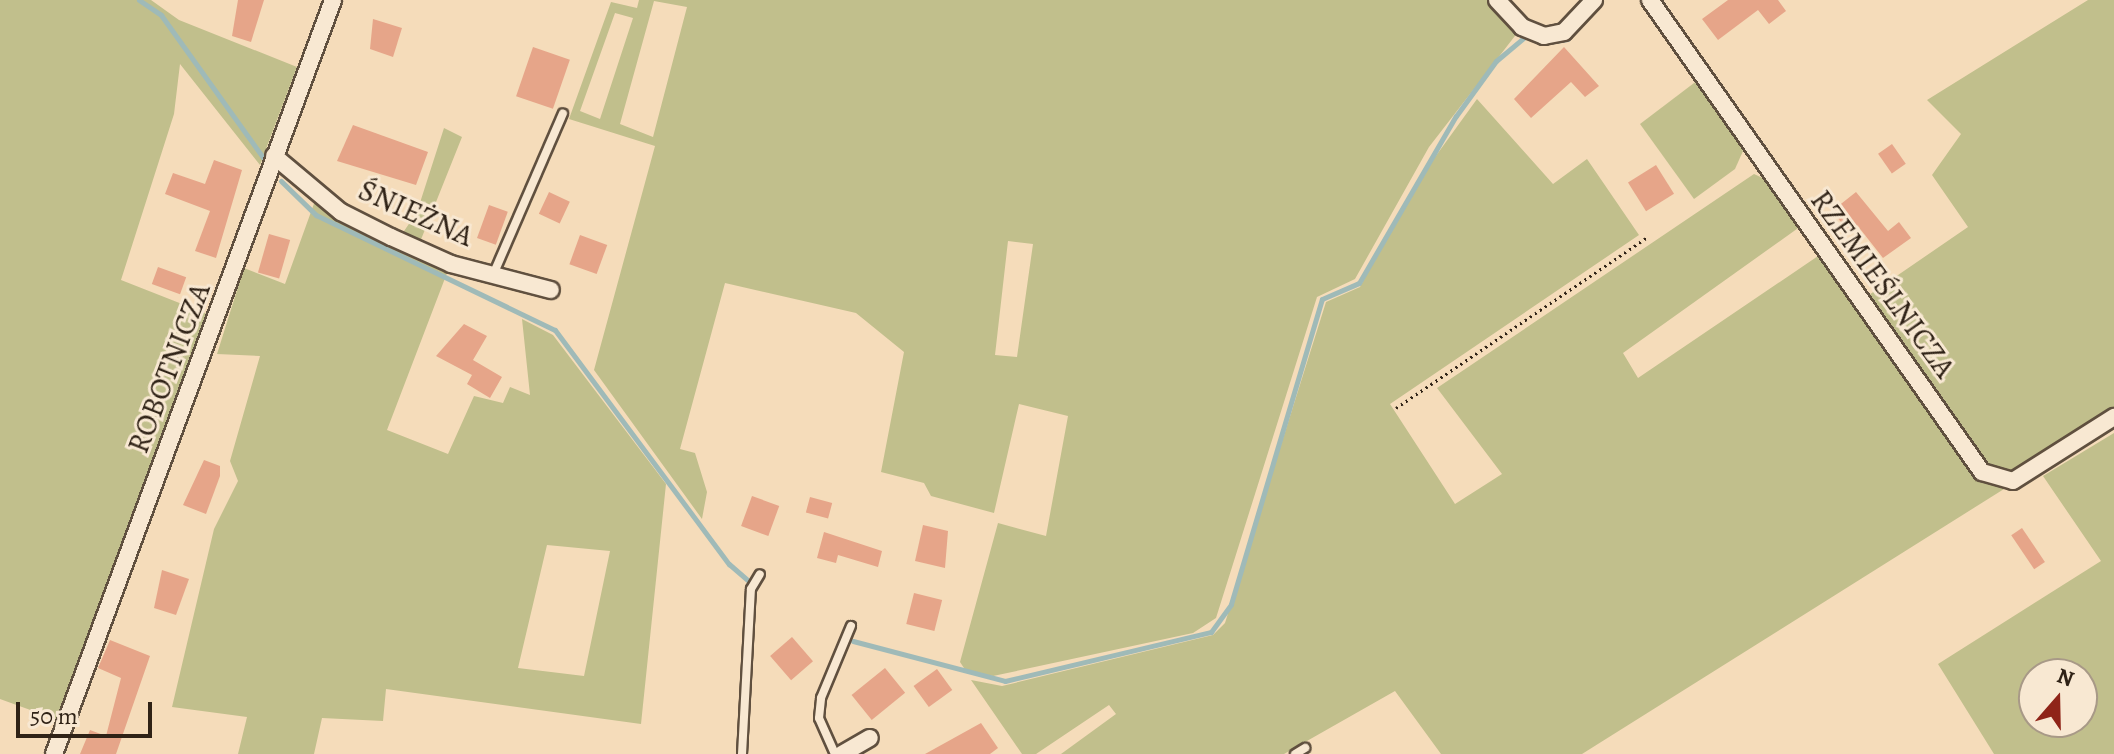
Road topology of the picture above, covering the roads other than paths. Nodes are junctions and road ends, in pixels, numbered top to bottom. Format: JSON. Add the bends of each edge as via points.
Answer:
{"nodes":[{"id":1,"x":333,"y":0,"type":"edge"},
{"id":2,"x":1497,"y":0,"type":"edge"},
{"id":3,"x":1594,"y":0,"type":"edge"},
{"id":4,"x":1651,"y":1,"type":"edge"},
{"id":5,"x":563,"y":113,"type":"dead end"},
{"id":6,"x":274,"y":156,"type":"junction"},
{"id":7,"x":493,"y":276,"type":"junction"},
{"id":8,"x":551,"y":290,"type":"dead end"},
{"id":9,"x":2114,"y":417,"type":"edge"},
{"id":10,"x":760,"y":574,"type":"dead end"},
{"id":11,"x":851,"y":626,"type":"dead end"},
{"id":12,"x":870,"y":738,"type":"dead end"},
{"id":13,"x":1305,"y":748,"type":"dead end"},
{"id":14,"x":54,"y":754,"type":"edge"},
{"id":15,"x":742,"y":754,"type":"edge"},
{"id":16,"x":835,"y":754,"type":"edge"},
{"id":17,"x":842,"y":754,"type":"edge"},
{"id":18,"x":1295,"y":754,"type":"edge"}],
"edges":[{"from":1,"to":6,"type":"street","name":"ROBOTNICZA"},
{"from":2,"to":3,"type":"street","via":[[1522,27],[1544,36],[1564,32]]},
{"from":4,"to":9,"type":"street","name":"RZEMIEŚLNICZA","via":[[1982,472],[2013,481]]},
{"from":5,"to":7,"type":"lane"},
{"from":6,"to":7,"type":"street","name":"ŚNIEŻNA","via":[[341,212]]},
{"from":6,"to":14,"type":"street","name":"ROBOTNICZA"},
{"from":7,"to":8,"type":"street","name":"ŚNIEŻNA"},
{"from":10,"to":15,"type":"lane","via":[[751,589]]},
{"from":11,"to":16,"type":"lane","via":[[819,718]]},
{"from":12,"to":17,"type":"street"},
{"from":13,"to":18,"type":"lane"}]}
